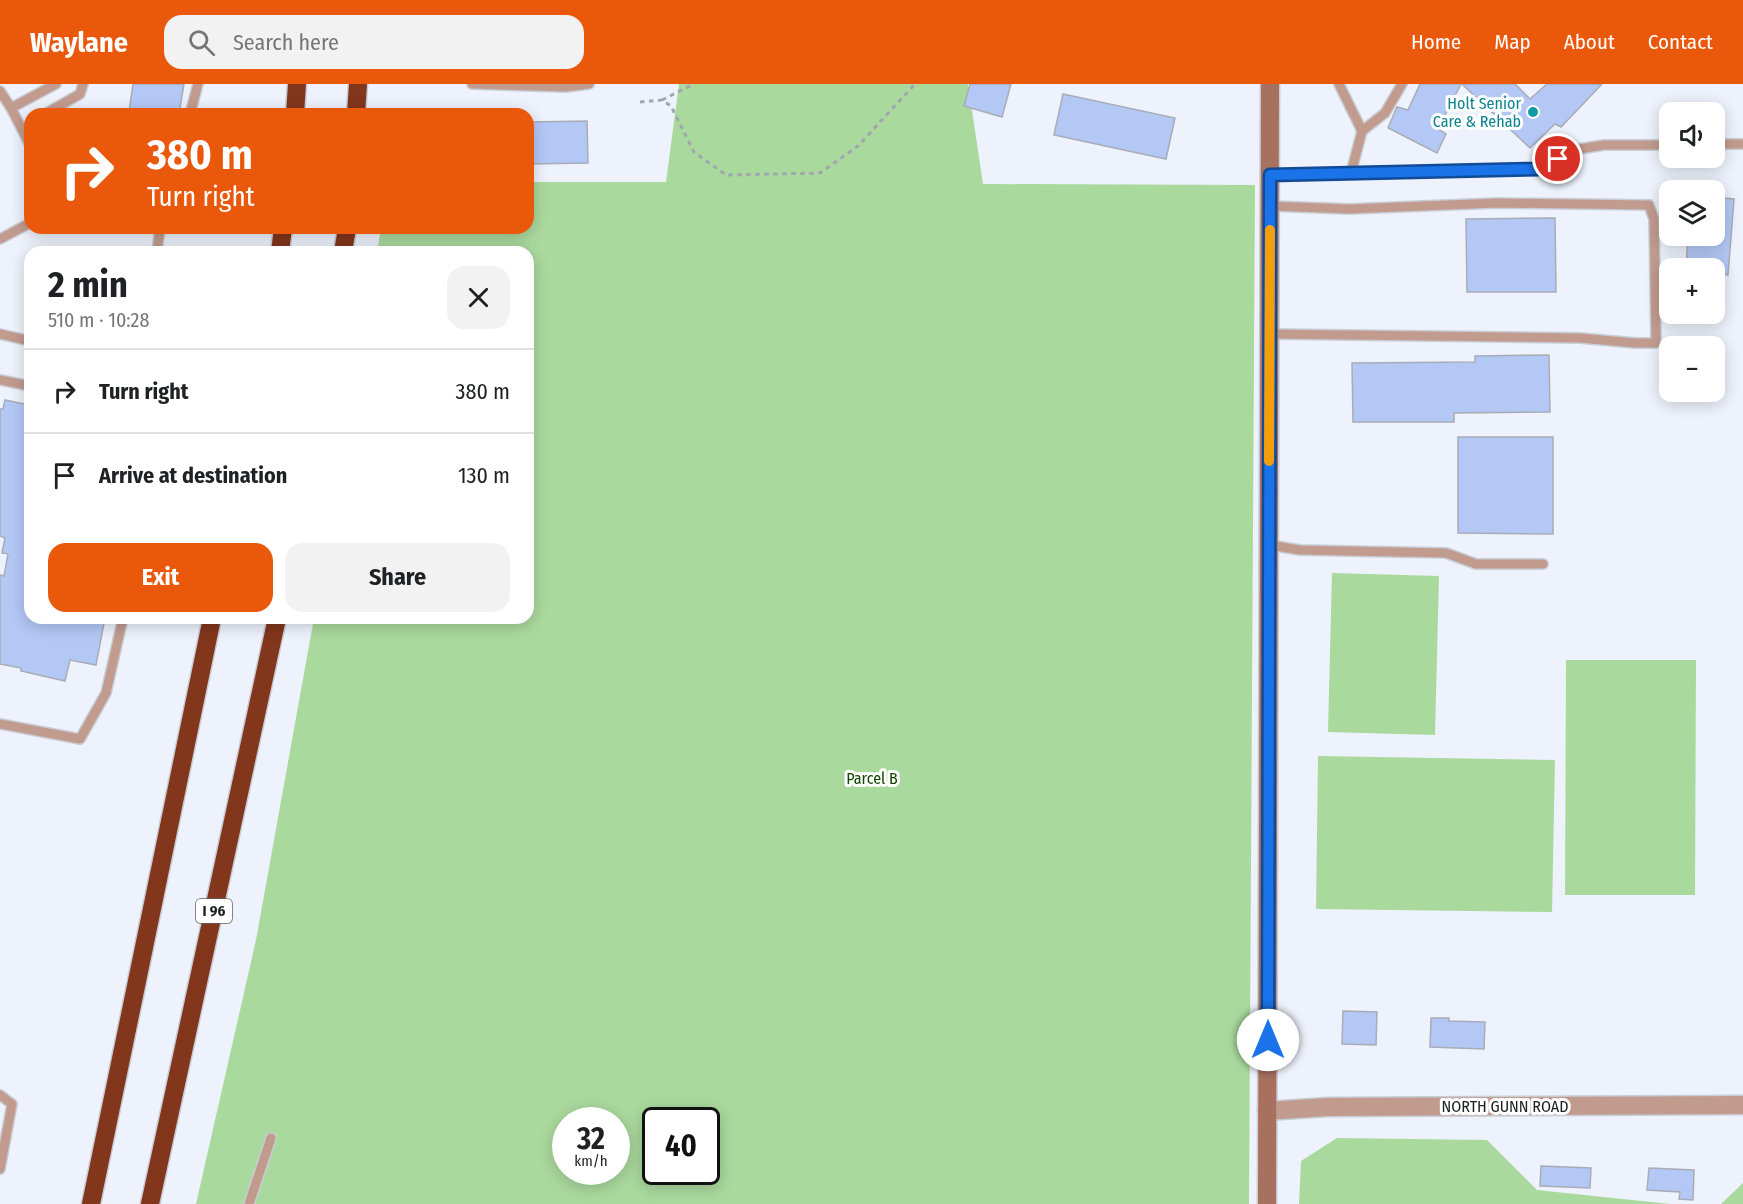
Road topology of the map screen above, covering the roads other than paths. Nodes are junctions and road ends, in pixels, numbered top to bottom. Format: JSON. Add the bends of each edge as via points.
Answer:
{"nodes":[{"id":1,"x":56,"y":84,"type":"edge"},
{"id":2,"x":83,"y":84,"type":"edge"},
{"id":3,"x":198,"y":84,"type":"edge"},
{"id":4,"x":297,"y":84,"type":"edge"},
{"id":5,"x":358,"y":84,"type":"edge"},
{"id":6,"x":472,"y":84,"type":"edge"},
{"id":7,"x":589,"y":84,"type":"edge"},
{"id":8,"x":1270,"y":84,"type":"edge"},
{"id":9,"x":1339,"y":84,"type":"edge"},
{"id":10,"x":1402,"y":84,"type":"edge"},
{"id":11,"x":0,"y":91,"type":"edge"},
{"id":12,"x":11,"y":108,"type":"junction"},
{"id":13,"x":56,"y":108,"type":"edge"},
{"id":14,"x":192,"y":108,"type":"edge"},
{"id":15,"x":295,"y":108,"type":"edge"},
{"id":16,"x":356,"y":108,"type":"edge"},
{"id":17,"x":24,"y":123,"type":"edge"},
{"id":18,"x":1362,"y":131,"type":"junction"},
{"id":19,"x":1725,"y":144,"type":"edge"},
{"id":20,"x":1743,"y":144,"type":"edge"},
{"id":21,"x":1659,"y":145,"type":"edge"},
{"id":22,"x":1351,"y":173,"type":"junction"},
{"id":23,"x":1270,"y":175,"type":"junction"},
{"id":24,"x":1270,"y":206,"type":"junction"},
{"id":25,"x":24,"y":226,"type":"edge"},
{"id":26,"x":0,"y":239,"type":"edge"},
{"id":27,"x":0,"y":334,"type":"edge"},
{"id":28,"x":1270,"y":334,"type":"junction"},
{"id":29,"x":24,"y":340,"type":"edge"},
{"id":30,"x":0,"y":380,"type":"edge"},
{"id":31,"x":24,"y":385,"type":"edge"},
{"id":32,"x":1269,"y":545,"type":"junction"},
{"id":33,"x":1543,"y":564,"type":"dead end"},
{"id":34,"x":122,"y":624,"type":"edge"},
{"id":35,"x":211,"y":624,"type":"edge"},
{"id":36,"x":276,"y":624,"type":"edge"},
{"id":37,"x":0,"y":724,"type":"edge"},
{"id":38,"x":0,"y":1095,"type":"edge"},
{"id":39,"x":1743,"y":1104,"type":"edge"},
{"id":40,"x":1268,"y":1111,"type":"junction"},
{"id":41,"x":271,"y":1138,"type":"dead end"},
{"id":42,"x":0,"y":1168,"type":"edge"},
{"id":43,"x":91,"y":1204,"type":"edge"},
{"id":44,"x":150,"y":1204,"type":"edge"},
{"id":45,"x":249,"y":1204,"type":"edge"},
{"id":46,"x":1267,"y":1204,"type":"edge"}],
"edges":[{"from":1,"to":12,"type":"lane"},
{"from":2,"to":13,"type":"lane","via":[[80,94]]},
{"from":3,"to":14,"type":"lane"},
{"from":4,"to":15,"type":"highway"},
{"from":5,"to":16,"type":"highway"},
{"from":6,"to":7,"type":"lane"},
{"from":8,"to":23,"type":"street"},
{"from":9,"to":18,"type":"lane"},
{"from":10,"to":18,"type":"lane","via":[[1385,113]]},
{"from":11,"to":12,"type":"lane"},
{"from":12,"to":17,"type":"lane"},
{"from":18,"to":22,"type":"lane"},
{"from":19,"to":20,"type":"lane"},
{"from":21,"to":22,"type":"lane","via":[[1579,149],[1538,169]]},
{"from":22,"to":23,"type":"lane"},
{"from":23,"to":24,"type":"street"},
{"from":24,"to":28,"type":"street"},
{"from":24,"to":28,"type":"lane","via":[[1348,209],[1497,203],[1649,205],[1654,219],[1656,343],[1580,338]]},
{"from":25,"to":26,"type":"lane"},
{"from":27,"to":29,"type":"lane"},
{"from":28,"to":32,"type":"street"},
{"from":30,"to":31,"type":"lane"},
{"from":32,"to":33,"type":"lane","via":[[1299,550],[1446,554],[1476,564]]},
{"from":32,"to":40,"type":"street"},
{"from":34,"to":37,"type":"lane","via":[[106,693],[80,739]]},
{"from":35,"to":43,"type":"highway"},
{"from":36,"to":44,"type":"highway","number":"I 96"},
{"from":38,"to":42,"type":"lane","via":[[12,1104]]},
{"from":39,"to":40,"type":"street","name":"NORTH GUNN ROAD","via":[[1328,1107]]},
{"from":40,"to":46,"type":"street"},
{"from":41,"to":45,"type":"lane"}]}
